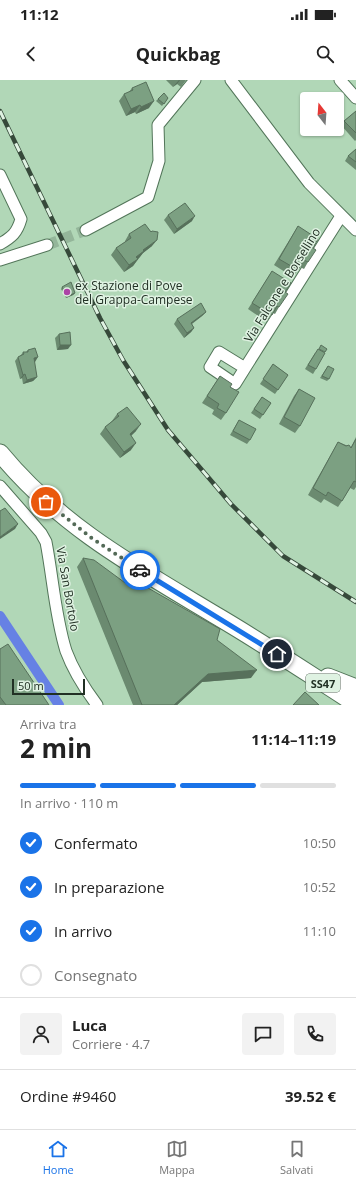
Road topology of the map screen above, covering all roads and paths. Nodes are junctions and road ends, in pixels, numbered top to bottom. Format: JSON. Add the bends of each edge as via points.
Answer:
{"nodes":[{"id":1,"x":195,"y":80,"type":"edge"},
{"id":2,"x":231,"y":80,"type":"edge"},
{"id":3,"x":340,"y":80,"type":"edge"},
{"id":4,"x":356,"y":98,"type":"edge"},
{"id":5,"x":0,"y":175,"type":"edge"},
{"id":6,"x":341,"y":216,"type":"junction"},
{"id":7,"x":86,"y":230,"type":"tunnel mouth"},
{"id":8,"x":356,"y":230,"type":"edge"},
{"id":9,"x":0,"y":244,"type":"edge"},
{"id":10,"x":48,"y":245,"type":"tunnel mouth"},
{"id":11,"x":0,"y":260,"type":"edge"},
{"id":12,"x":245,"y":368,"type":"dead end"},
{"id":13,"x":0,"y":453,"type":"edge"},
{"id":14,"x":0,"y":486,"type":"edge"},
{"id":15,"x":290,"y":661,"type":"junction"},
{"id":16,"x":356,"y":688,"type":"edge"},
{"id":17,"x":356,"y":704,"type":"edge"},
{"id":18,"x":97,"y":705,"type":"edge"}],
"edges":[{"from":1,"to":7,"type":"street","via":[[158,125],[159,161],[148,197]]},
{"from":2,"to":6,"type":"street","via":[[309,183]]},
{"from":3,"to":4,"type":"street"},
{"from":5,"to":9,"type":"street","via":[[21,219],[18,231]]},
{"from":6,"to":8,"type":"street"},
{"from":6,"to":12,"type":"street","name":"Via Falcone e Borsellino"},
{"from":10,"to":11,"type":"street"},
{"from":13,"to":15,"type":"highway","number":"SS47","via":[[46,502],[91,538]]},
{"from":14,"to":18,"type":"street","name":"Via San Bortolo","via":[[46,542],[67,652]]},
{"from":15,"to":16,"type":"highway"},
{"from":15,"to":17,"type":"highway","number":"SS47"}]}
